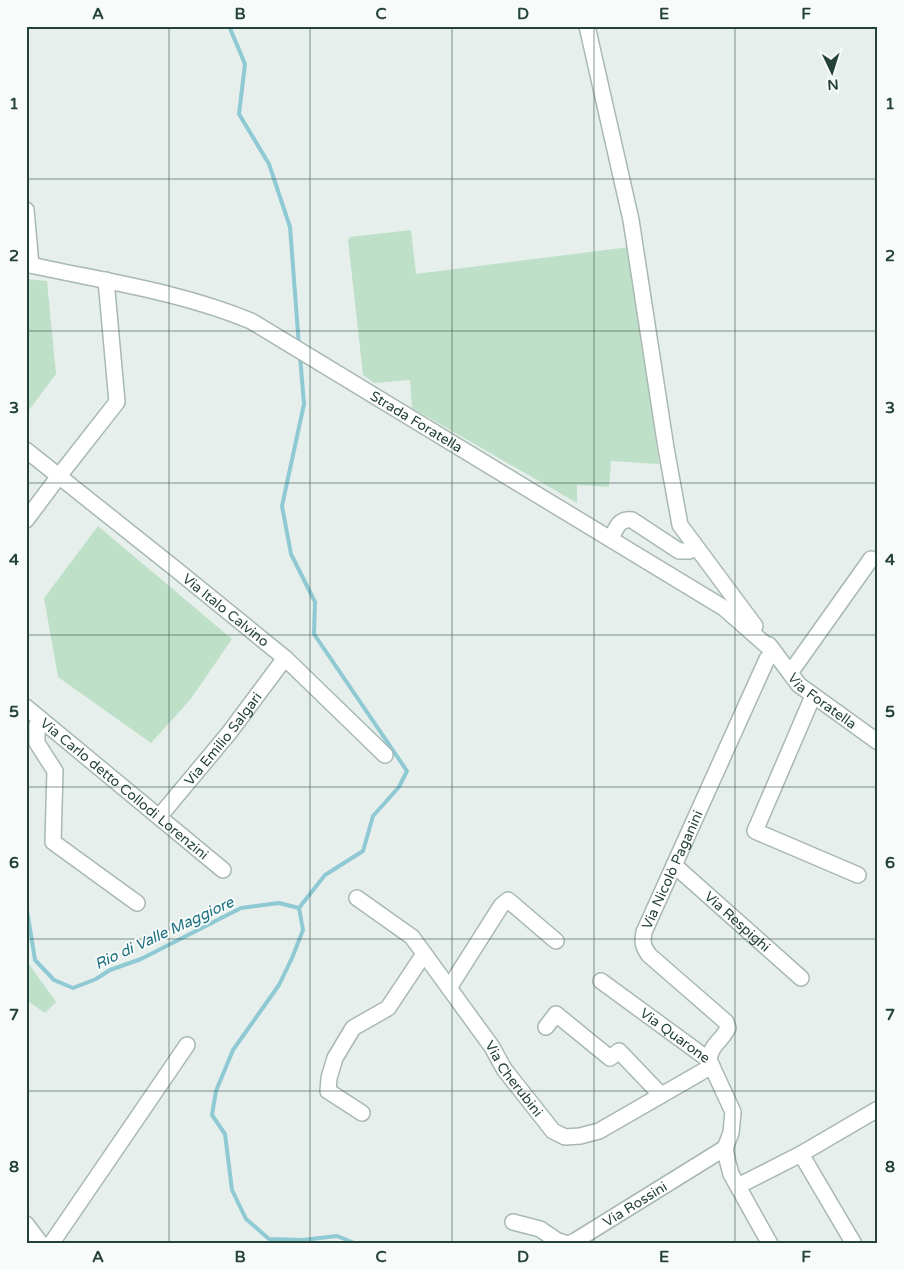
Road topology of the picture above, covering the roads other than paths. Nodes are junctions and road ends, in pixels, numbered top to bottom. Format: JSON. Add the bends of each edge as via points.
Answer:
{"nodes":[{"id":1,"x":587,"y":26,"type":"edge"},
{"id":2,"x":26,"y":210,"type":"edge"},
{"id":3,"x":28,"y":261,"type":"edge"},
{"id":4,"x":106,"y":280,"type":"junction"},
{"id":5,"x":26,"y":450,"type":"edge"},
{"id":6,"x":58,"y":476,"type":"junction"},
{"id":7,"x":26,"y":520,"type":"edge"},
{"id":8,"x":611,"y":539,"type":"junction"},
{"id":9,"x":696,"y":547,"type":"junction"},
{"id":10,"x":871,"y":559,"type":"dead end"},
{"id":11,"x":714,"y":571,"type":"junction"},
{"id":12,"x":727,"y":589,"type":"junction"},
{"id":13,"x":706,"y":597,"type":"junction"},
{"id":14,"x":724,"y":608,"type":"junction"},
{"id":15,"x":774,"y":652,"type":"junction"},
{"id":16,"x":284,"y":658,"type":"junction"},
{"id":17,"x":790,"y":674,"type":"junction"},
{"id":18,"x":813,"y":696,"type":"junction"},
{"id":19,"x":26,"y":708,"type":"edge"},
{"id":20,"x":40,"y":719,"type":"junction"},
{"id":21,"x":878,"y":742,"type":"edge"},
{"id":22,"x":385,"y":755,"type":"dead end"},
{"id":23,"x":159,"y":817,"type":"junction"},
{"id":24,"x":674,"y":865,"type":"junction"},
{"id":25,"x":223,"y":870,"type":"dead end"},
{"id":26,"x":858,"y":875,"type":"dead end"},
{"id":27,"x":357,"y":898,"type":"dead end"},
{"id":28,"x":137,"y":903,"type":"dead end"},
{"id":29,"x":556,"y":941,"type":"dead end"},
{"id":30,"x":424,"y":954,"type":"junction"},
{"id":31,"x":801,"y":978,"type":"dead end"},
{"id":32,"x":601,"y":981,"type":"dead end"},
{"id":33,"x":449,"y":988,"type":"junction"},
{"id":34,"x":546,"y":1027,"type":"dead end"},
{"id":35,"x":187,"y":1045,"type":"dead end"},
{"id":36,"x":710,"y":1063,"type":"junction"},
{"id":37,"x":661,"y":1095,"type":"junction"},
{"id":38,"x":878,"y":1109,"type":"edge"},
{"id":39,"x":362,"y":1113,"type":"dead end"},
{"id":40,"x":725,"y":1148,"type":"junction"},
{"id":41,"x":801,"y":1154,"type":"junction"},
{"id":42,"x":738,"y":1186,"type":"junction"},
{"id":43,"x":513,"y":1222,"type":"dead end"},
{"id":44,"x":26,"y":1224,"type":"edge"},
{"id":45,"x":769,"y":1243,"type":"edge"},
{"id":46,"x":41,"y":1244,"type":"edge"},
{"id":47,"x":50,"y":1244,"type":"edge"},
{"id":48,"x":854,"y":1244,"type":"edge"}],
"edges":[{"from":1,"to":9,"type":"street","via":[[632,220],[680,526]]},
{"from":2,"to":3,"type":"street"},
{"from":3,"to":4,"type":"street","name":"Strada Foratella"},
{"from":4,"to":6,"type":"street","via":[[118,402]]},
{"from":4,"to":8,"type":"street","name":"Strada Foratella","via":[[175,295],[251,321]]},
{"from":5,"to":6,"type":"street","name":"Via Italo Calvino"},
{"from":6,"to":7,"type":"street"},
{"from":6,"to":16,"type":"street","name":"Via Italo Calvino"},
{"from":8,"to":9,"type":"street","via":[[625,519],[632,520],[680,551]]},
{"from":8,"to":13,"type":"street","name":"Strada Foratella"},
{"from":9,"to":11,"type":"street"},
{"from":10,"to":17,"type":"street"},
{"from":11,"to":12,"type":"street"},
{"from":11,"to":13,"type":"street"},
{"from":12,"to":14,"type":"street"},
{"from":12,"to":15,"type":"street"},
{"from":13,"to":14,"type":"street","name":"Strada Foratella"},
{"from":14,"to":15,"type":"street","name":"Strada Foratella"},
{"from":15,"to":17,"type":"street","name":"Via Foratella"},
{"from":15,"to":24,"type":"street","name":"Via Nicolò Paganini","via":[[767,659]]},
{"from":16,"to":22,"type":"street","name":"Via Italo Calvino"},
{"from":16,"to":23,"type":"street","name":"Via Emilio Salgari","via":[[229,733]]},
{"from":17,"to":18,"type":"street","name":"Via Foratella"},
{"from":18,"to":21,"type":"street","name":"Via Foratella"},
{"from":18,"to":26,"type":"street","via":[[754,832]]},
{"from":19,"to":20,"type":"street","name":"Via Carlo detto Collodi Lorenzini"},
{"from":20,"to":23,"type":"street","name":"Via Carlo detto Collodi Lorenzini"},
{"from":20,"to":28,"type":"street","via":[[37,743],[55,771],[53,842]]},
{"from":23,"to":25,"type":"street","name":"Via Carlo detto Collodi Lorenzini"},
{"from":24,"to":31,"type":"street","name":"Via Respighi"},
{"from":24,"to":36,"type":"street","name":"Via Nicolò Paganini","via":[[642,942],[649,955],[726,1022],[728,1028],[724,1036],[710,1050]]},
{"from":27,"to":30,"type":"street","name":"Via Cherubini","via":[[412,937]]},
{"from":29,"to":33,"type":"street","via":[[508,900]]},
{"from":30,"to":33,"type":"street","name":"Via Cherubini"},
{"from":30,"to":39,"type":"street","via":[[388,1008],[353,1028],[335,1058],[328,1090]]},
{"from":32,"to":36,"type":"street","name":"Via Quarone"},
{"from":33,"to":37,"type":"street","name":"Via Cherubini","via":[[492,1046],[504,1068],[553,1131],[566,1137],[599,1131]]},
{"from":34,"to":37,"type":"street","via":[[556,1014],[610,1058],[619,1050]]},
{"from":35,"to":47,"type":"street"},
{"from":36,"to":37,"type":"street","name":"Via Cherubini"},
{"from":36,"to":40,"type":"street","name":"Via Quarone","via":[[733,1112],[731,1133]]},
{"from":38,"to":41,"type":"street"},
{"from":40,"to":42,"type":"street"},
{"from":40,"to":43,"type":"street","name":"Via Rossini","via":[[568,1244],[540,1229]]},
{"from":41,"to":42,"type":"street"},
{"from":41,"to":48,"type":"street"},
{"from":42,"to":45,"type":"street"},
{"from":44,"to":46,"type":"street"}]}
